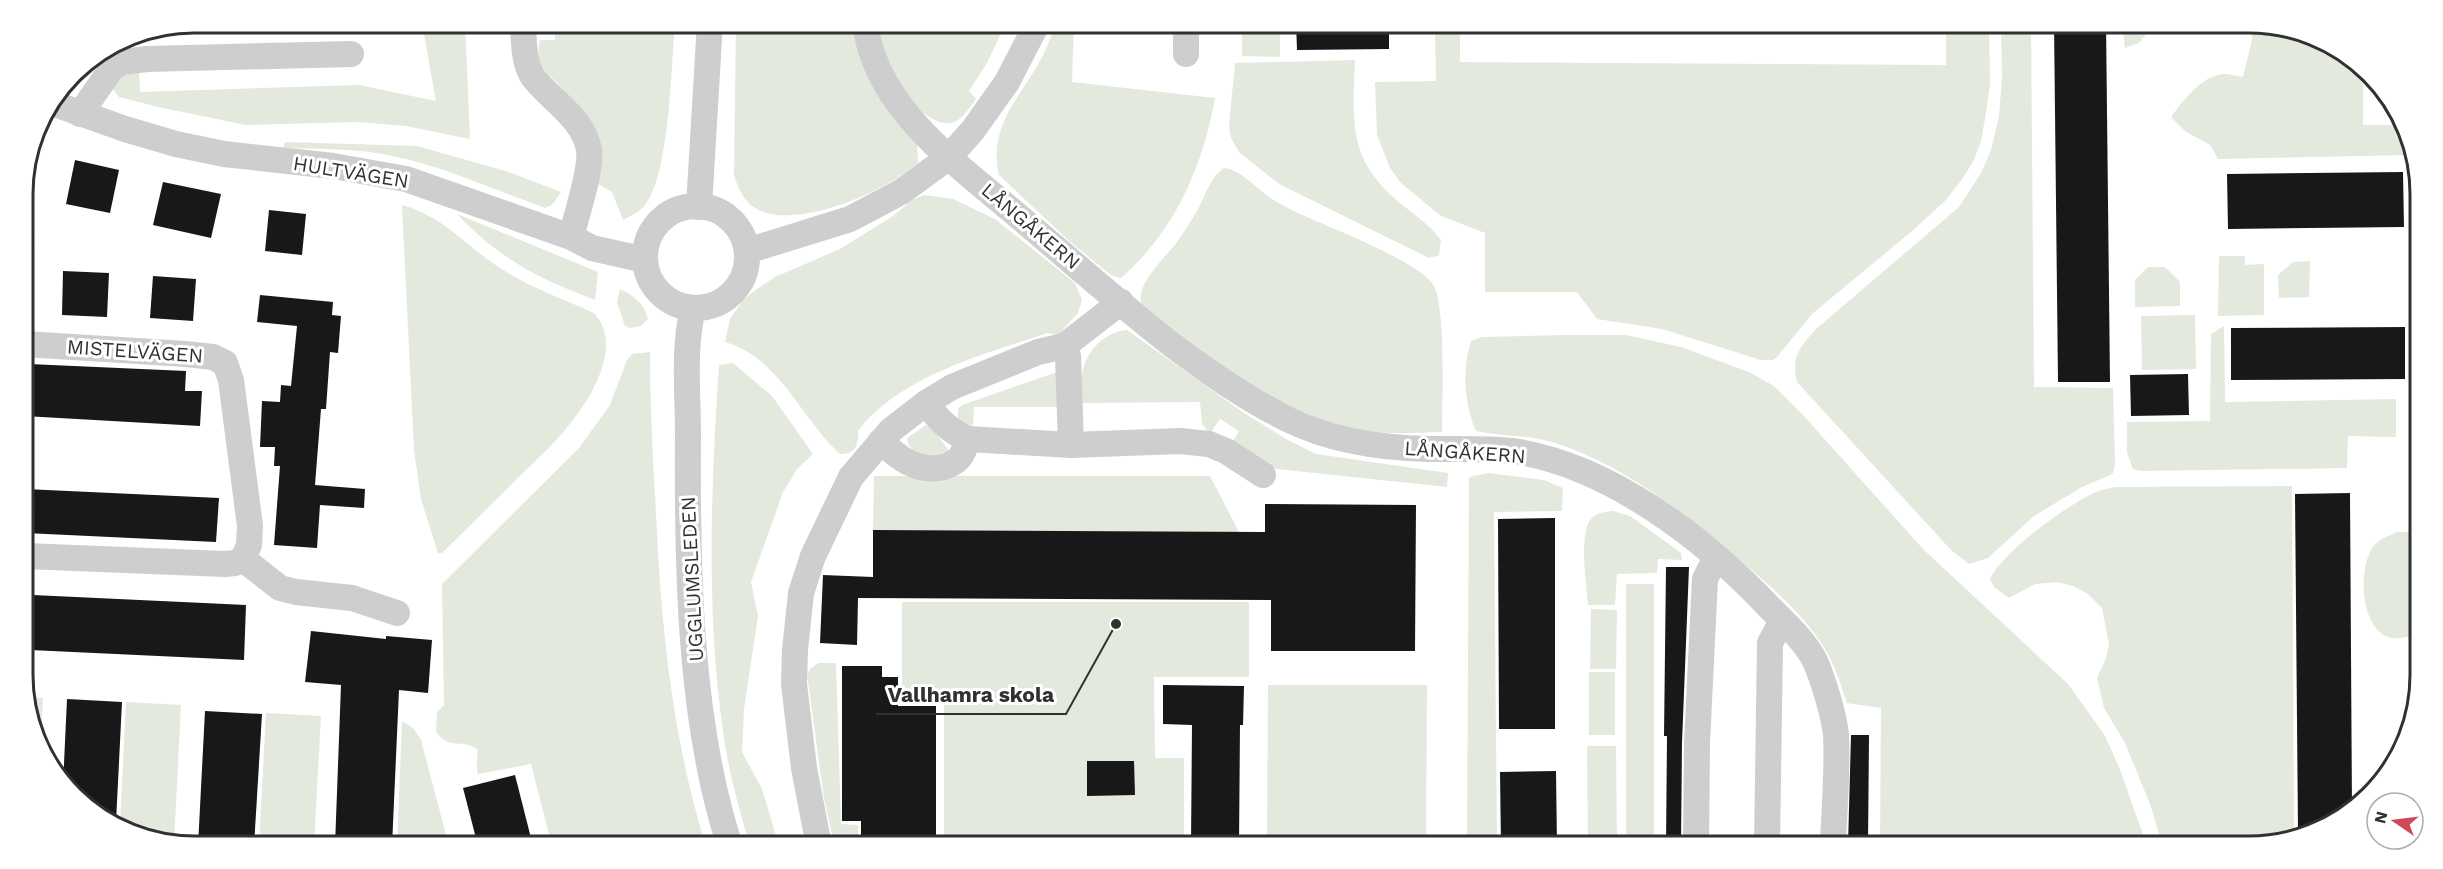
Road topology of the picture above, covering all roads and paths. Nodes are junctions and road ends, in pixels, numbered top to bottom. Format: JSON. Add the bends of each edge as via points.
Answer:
{"nodes":[{"id":1,"x":524,"y":33,"type":"edge"},
{"id":2,"x":709,"y":33,"type":"edge"},
{"id":3,"x":865,"y":33,"type":"edge"},
{"id":4,"x":1032,"y":33,"type":"edge"},
{"id":5,"x":1186,"y":33,"type":"edge"},
{"id":6,"x":351,"y":54,"type":"dead end"},
{"id":7,"x":1186,"y":54,"type":"dead end"},
{"id":8,"x":59,"y":106,"type":"edge"},
{"id":9,"x":80,"y":114,"type":"junction"},
{"id":10,"x":949,"y":157,"type":"junction"},
{"id":11,"x":699,"y":207,"type":"junction"},
{"id":12,"x":570,"y":237,"type":"junction"},
{"id":13,"x":747,"y":251,"type":"junction"},
{"id":14,"x":645,"y":260,"type":"junction"},
{"id":15,"x":1121,"y":302,"type":"junction"},
{"id":16,"x":693,"y":308,"type":"junction"},
{"id":17,"x":33,"y":345,"type":"edge"},
{"id":18,"x":1064,"y":346,"type":"junction"},
{"id":19,"x":926,"y":403,"type":"junction"},
{"id":20,"x":968,"y":439,"type":"junction"},
{"id":21,"x":881,"y":441,"type":"junction"},
{"id":22,"x":1071,"y":445,"type":"junction"},
{"id":23,"x":1263,"y":475,"type":"dead end"},
{"id":24,"x":33,"y":556,"type":"edge"},
{"id":25,"x":1716,"y":557,"type":"junction"},
{"id":26,"x":243,"y":558,"type":"junction"},
{"id":27,"x":396,"y":613,"type":"dead end"},
{"id":28,"x":1782,"y":621,"type":"junction"},
{"id":29,"x":728,"y":836,"type":"edge"},
{"id":30,"x":817,"y":836,"type":"edge"},
{"id":31,"x":1696,"y":836,"type":"edge"},
{"id":32,"x":1767,"y":836,"type":"edge"},
{"id":33,"x":1833,"y":836,"type":"edge"}],
"edges":[{"from":1,"to":12,"type":"street","via":[[527,63],[533,76],[573,117],[589,152],[584,190]]},
{"from":2,"to":11,"type":"street"},
{"from":3,"to":10,"type":"street","name":"LÅNGÅKERN","via":[[880,76],[906,113]]},
{"from":4,"to":10,"type":"street","via":[[1007,82]]},
{"from":5,"to":7,"type":"street"},
{"from":6,"to":9,"type":"street","via":[[123,62],[112,68]]},
{"from":8,"to":9,"type":"street","name":"HULTVÄGEN"},
{"from":9,"to":12,"type":"street","name":"HULTVÄGEN","via":[[214,152],[406,179]]},
{"from":10,"to":13,"type":"street","via":[[901,192],[850,219]]},
{"from":10,"to":15,"type":"street","name":"LÅNGÅKERN"},
{"from":11,"to":13,"type":"street","via":[[717,212],[733,223]]},
{"from":11,"to":14,"type":"street","via":[[674,212],[660,222],[647,243]]},
{"from":12,"to":14,"type":"street","name":"HULTVÄGEN","via":[[591,248]]},
{"from":13,"to":16,"type":"street","via":[[742,278],[730,295],[713,305]]},
{"from":14,"to":16,"type":"street","via":[[660,293],[674,304]]},
{"from":15,"to":18,"type":"street"},
{"from":15,"to":25,"type":"street","name":"LÅNGÅKERN","via":[[1222,380],[1288,419],[1323,434],[1358,442],[1514,452],[1553,461],[1650,508]]},
{"from":16,"to":29,"type":"street","name":"UGGLUMSLEDEN","via":[[687,338],[687,481],[696,668],[711,769]]},
{"from":17,"to":26,"type":"street","name":"MISTELVÄGEN","via":[[186,354],[213,357],[225,363],[231,380],[250,526],[249,545]]},
{"from":18,"to":19,"type":"street","via":[[1038,352],[952,387]]},
{"from":18,"to":22,"type":"street","via":[[1068,357]]},
{"from":19,"to":20,"type":"street","via":[[942,423]]},
{"from":19,"to":21,"type":"street"},
{"from":20,"to":21,"type":"street","via":[[960,457],[949,466],[933,469],[915,466]]},
{"from":20,"to":22,"type":"street"},
{"from":21,"to":30,"type":"street","via":[[851,477],[813,556],[801,593],[794,684]]},
{"from":22,"to":23,"type":"street","via":[[1180,441],[1209,444]]},
{"from":24,"to":26,"type":"street","via":[[225,564]]},
{"from":25,"to":28,"type":"street","name":"LÅNGÅKERN"},
{"from":25,"to":31,"type":"street","via":[[1704,579]]},
{"from":26,"to":27,"type":"street","via":[[280,588],[352,598]]},
{"from":28,"to":32,"type":"street","via":[[1770,644]]},
{"from":28,"to":33,"type":"street","name":"LÅNGÅKERN","via":[[1814,661],[1836,732]]}]}
